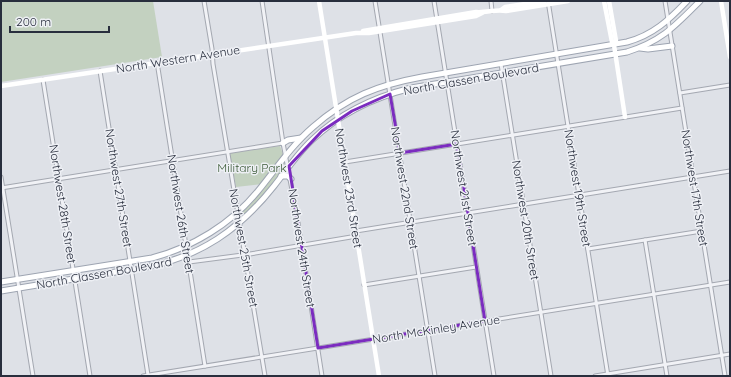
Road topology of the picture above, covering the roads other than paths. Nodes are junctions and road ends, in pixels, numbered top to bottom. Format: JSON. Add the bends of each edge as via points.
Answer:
{"nodes":[{"id":1,"x":204,"y":1,"type":"edge"},
{"id":2,"x":262,"y":1,"type":"edge"},
{"id":3,"x":319,"y":1,"type":"edge"},
{"id":4,"x":376,"y":1,"type":"edge"},
{"id":5,"x":434,"y":1,"type":"edge"},
{"id":6,"x":491,"y":1,"type":"edge"},
{"id":7,"x":568,"y":1,"type":"edge"},
{"id":8,"x":604,"y":1,"type":"edge"},
{"id":9,"x":609,"y":1,"type":"edge"},
{"id":10,"x":665,"y":1,"type":"edge"},
{"id":11,"x":687,"y":1,"type":"edge"},
{"id":12,"x":700,"y":1,"type":"edge"},
{"id":13,"x":721,"y":1,"type":"edge"},
{"id":14,"x":547,"y":2,"type":"edge"},
{"id":15,"x":492,"y":11,"type":"junction"},
{"id":16,"x":609,"y":15,"type":"junction"},
{"id":17,"x":437,"y":20,"type":"junction"},
{"id":18,"x":668,"y":20,"type":"junction"},
{"id":19,"x":380,"y":29,"type":"junction"},
{"id":20,"x":670,"y":31,"type":"junction"},
{"id":21,"x":325,"y":38,"type":"junction"},
{"id":22,"x":269,"y":45,"type":"junction"},
{"id":23,"x":614,"y":45,"type":"junction"},
{"id":24,"x":672,"y":46,"type":"junction"},
{"id":25,"x":639,"y":48,"type":"junction"},
{"id":26,"x":212,"y":54,"type":"junction"},
{"id":27,"x":557,"y":54,"type":"junction"},
{"id":28,"x":615,"y":54,"type":"junction"},
{"id":29,"x":730,"y":57,"type":"edge"},
{"id":30,"x":157,"y":62,"type":"junction"},
{"id":31,"x":501,"y":64,"type":"junction"},
{"id":32,"x":558,"y":64,"type":"junction"},
{"id":33,"x":100,"y":71,"type":"junction"},
{"id":34,"x":445,"y":73,"type":"junction"},
{"id":35,"x":502,"y":73,"type":"junction"},
{"id":36,"x":43,"y":80,"type":"junction"},
{"id":37,"x":447,"y":82,"type":"junction"},
{"id":38,"x":389,"y":84,"type":"junction"},
{"id":39,"x":730,"y":85,"type":"edge"},
{"id":40,"x":1,"y":86,"type":"edge"},
{"id":41,"x":680,"y":93,"type":"junction"},
{"id":42,"x":390,"y":94,"type":"junction"},
{"id":43,"x":336,"y":108,"type":"junction"},
{"id":44,"x":682,"y":108,"type":"junction"},
{"id":45,"x":625,"y":117,"type":"junction"},
{"id":46,"x":338,"y":120,"type":"junction"},
{"id":47,"x":568,"y":126,"type":"junction"},
{"id":48,"x":512,"y":135,"type":"junction"},
{"id":49,"x":301,"y":138,"type":"junction"},
{"id":50,"x":283,"y":143,"type":"junction"},
{"id":51,"x":457,"y":144,"type":"junction"},
{"id":52,"x":227,"y":152,"type":"junction"},
{"id":53,"x":400,"y":153,"type":"junction"},
{"id":54,"x":286,"y":155,"type":"junction"},
{"id":55,"x":172,"y":160,"type":"junction"},
{"id":56,"x":345,"y":162,"type":"junction"},
{"id":57,"x":289,"y":166,"type":"junction"},
{"id":58,"x":116,"y":169,"type":"junction"},
{"id":59,"x":730,"y":171,"type":"edge"},
{"id":60,"x":281,"y":176,"type":"junction"},
{"id":61,"x":693,"y":176,"type":"junction"},
{"id":62,"x":1,"y":177,"type":"edge"},
{"id":63,"x":59,"y":178,"type":"junction"},
{"id":64,"x":291,"y":179,"type":"junction"},
{"id":65,"x":2,"y":188,"type":"edge"},
{"id":66,"x":579,"y":195,"type":"junction"},
{"id":67,"x":523,"y":204,"type":"junction"},
{"id":68,"x":238,"y":212,"type":"junction"},
{"id":69,"x":468,"y":213,"type":"junction"},
{"id":70,"x":240,"y":222,"type":"junction"},
{"id":71,"x":411,"y":222,"type":"junction"},
{"id":72,"x":356,"y":231,"type":"junction"},
{"id":73,"x":702,"y":231,"type":"junction"},
{"id":74,"x":357,"y":236,"type":"junction"},
{"id":75,"x":645,"y":240,"type":"junction"},
{"id":76,"x":301,"y":245,"type":"junction"},
{"id":77,"x":186,"y":246,"type":"junction"},
{"id":78,"x":588,"y":249,"type":"junction"},
{"id":79,"x":245,"y":254,"type":"junction"},
{"id":80,"x":188,"y":256,"type":"junction"},
{"id":81,"x":131,"y":262,"type":"junction"},
{"id":82,"x":189,"y":262,"type":"junction"},
{"id":83,"x":476,"y":267,"type":"junction"},
{"id":84,"x":132,"y":270,"type":"junction"},
{"id":85,"x":74,"y":271,"type":"junction"},
{"id":86,"x":419,"y":276,"type":"junction"},
{"id":87,"x":75,"y":279,"type":"junction"},
{"id":88,"x":18,"y":280,"type":"junction"},
{"id":89,"x":1,"y":282,"type":"edge"},
{"id":90,"x":730,"y":282,"type":"edge"},
{"id":91,"x":364,"y":285,"type":"junction"},
{"id":92,"x":711,"y":285,"type":"junction"},
{"id":93,"x":19,"y":288,"type":"junction"},
{"id":94,"x":1,"y":291,"type":"edge"},
{"id":95,"x":654,"y":294,"type":"junction"},
{"id":96,"x":596,"y":304,"type":"junction"},
{"id":97,"x":541,"y":313,"type":"junction"},
{"id":98,"x":485,"y":321,"type":"junction"},
{"id":99,"x":428,"y":331,"type":"junction"},
{"id":100,"x":373,"y":339,"type":"junction"},
{"id":101,"x":318,"y":348,"type":"junction"},
{"id":102,"x":730,"y":354,"type":"edge"},
{"id":103,"x":722,"y":356,"type":"junction"},
{"id":104,"x":262,"y":357,"type":"junction"},
{"id":105,"x":665,"y":365,"type":"junction"},
{"id":106,"x":205,"y":366,"type":"junction"},
{"id":107,"x":608,"y":375,"type":"edge"},
{"id":108,"x":33,"y":376,"type":"edge"},
{"id":109,"x":90,"y":376,"type":"edge"},
{"id":110,"x":142,"y":376,"type":"edge"},
{"id":111,"x":148,"y":376,"type":"edge"},
{"id":112,"x":265,"y":376,"type":"edge"},
{"id":113,"x":322,"y":376,"type":"edge"},
{"id":114,"x":379,"y":376,"type":"edge"},
{"id":115,"x":435,"y":376,"type":"edge"},
{"id":116,"x":494,"y":376,"type":"edge"},
{"id":117,"x":551,"y":376,"type":"edge"},
{"id":118,"x":595,"y":376,"type":"edge"},
{"id":119,"x":667,"y":376,"type":"edge"},
{"id":120,"x":725,"y":376,"type":"edge"}],
"edges":[{"from":1,"to":26,"type":"street","name":"Northwest 25th Street"},
{"from":2,"to":22,"type":"street","name":"Northwest 24th Street"},
{"from":3,"to":21,"type":"street","name":"Northwest 23rd Street"},
{"from":4,"to":19,"type":"street","name":"Northwest 22nd Street"},
{"from":5,"to":17,"type":"street","name":"Northwest 21st Street"},
{"from":6,"to":15,"type":"street"},
{"from":7,"to":14,"type":"street","name":"North Western Avenue"},
{"from":8,"to":16,"type":"street"},
{"from":9,"to":16,"type":"street"},
{"from":10,"to":18,"type":"street","name":"Northwest 17th Street"},
{"from":11,"to":18,"type":"main road","name":"North Classen Boulevard"},
{"from":12,"to":20,"type":"main road","name":"North Classen Boulevard"},
{"from":13,"to":29,"type":"street"},
{"from":14,"to":15,"type":"street","name":"North Western Avenue"},
{"from":14,"to":27,"type":"street","name":"Northwest 19th Street"},
{"from":15,"to":17,"type":"street","name":"North Western Avenue"},
{"from":16,"to":23,"type":"street","via":[[616,41]]},
{"from":17,"to":19,"type":"street","name":"North Western Avenue"},
{"from":17,"to":34,"type":"street","name":"Northwest 21st Street"},
{"from":18,"to":20,"type":"street","name":"Northwest 17th Street"},
{"from":18,"to":23,"type":"main road","name":"North Classen Boulevard","via":[[640,38]]},
{"from":19,"to":21,"type":"street","name":"North Western Avenue"},
{"from":19,"to":38,"type":"street","name":"Northwest 22nd Street"},
{"from":20,"to":24,"type":"street","name":"Northwest 17th Street"},
{"from":20,"to":25,"type":"main road","name":"North Classen Boulevard"},
{"from":21,"to":22,"type":"street","name":"North Western Avenue"},
{"from":21,"to":43,"type":"street","name":"Northwest 23rd Street"},
{"from":22,"to":26,"type":"street","name":"North Western Avenue"},
{"from":22,"to":50,"type":"street","name":"Northwest 24th Street"},
{"from":23,"to":27,"type":"main road","name":"North Classen Boulevard"},
{"from":23,"to":28,"type":"street"},
{"from":24,"to":25,"type":"main road"},
{"from":24,"to":41,"type":"street","name":"Northwest 17th Street"},
{"from":25,"to":28,"type":"main road","name":"North Classen Boulevard"},
{"from":26,"to":30,"type":"street","name":"North Western Avenue"},
{"from":26,"to":52,"type":"street","name":"Northwest 25th Street"},
{"from":27,"to":31,"type":"main road","name":"North Classen Boulevard"},
{"from":27,"to":32,"type":"street","name":"Northwest 19th Street"},
{"from":28,"to":32,"type":"main road","name":"North Classen Boulevard"},
{"from":28,"to":45,"type":"street"},
{"from":30,"to":33,"type":"street","name":"North Western Avenue"},
{"from":30,"to":55,"type":"street","name":"Northwest 26th Street"},
{"from":31,"to":34,"type":"main road","name":"North Classen Boulevard"},
{"from":31,"to":35,"type":"street","name":"Northwest 20th Street"},
{"from":32,"to":35,"type":"main road","name":"North Classen Boulevard"},
{"from":32,"to":47,"type":"street","name":"Northwest 19th Street"},
{"from":33,"to":36,"type":"street","name":"North Western Avenue"},
{"from":33,"to":58,"type":"street","name":"Northwest 27th Street"},
{"from":34,"to":37,"type":"street","name":"Northwest 21st Street"},
{"from":34,"to":38,"type":"main road","name":"North Classen Boulevard"},
{"from":35,"to":37,"type":"main road","name":"North Classen Boulevard"},
{"from":35,"to":48,"type":"street","name":"Northwest 20th Street"},
{"from":36,"to":40,"type":"street","name":"North Western Avenue"},
{"from":36,"to":63,"type":"street","name":"Northwest 28th Street"},
{"from":37,"to":42,"type":"main road","name":"North Classen Boulevard"},
{"from":37,"to":51,"type":"street","name":"Northwest 21st Street"},
{"from":38,"to":42,"type":"street","name":"Northwest 22nd Street"},
{"from":38,"to":43,"type":"main road","name":"North Classen Boulevard"},
{"from":39,"to":41,"type":"street"},
{"from":41,"to":44,"type":"street","name":"Northwest 17th Street"},
{"from":42,"to":46,"type":"main road","name":"North Classen Boulevard"},
{"from":42,"to":53,"type":"street","name":"Northwest 22nd Street"},
{"from":43,"to":46,"type":"street","name":"Northwest 23rd Street"},
{"from":43,"to":49,"type":"main road","name":"North Classen Boulevard"},
{"from":44,"to":45,"type":"street"},
{"from":44,"to":61,"type":"street","name":"Northwest 17th Street"},
{"from":45,"to":47,"type":"street"},
{"from":46,"to":56,"type":"street","name":"Northwest 23rd Street"},
{"from":46,"to":57,"type":"main road","name":"North Classen Boulevard","via":[[313,139]]},
{"from":47,"to":48,"type":"street"},
{"from":47,"to":66,"type":"street","name":"Northwest 19th Street"},
{"from":48,"to":51,"type":"street"},
{"from":48,"to":67,"type":"street","name":"Northwest 20th Street"},
{"from":49,"to":50,"type":"main road"},
{"from":49,"to":54,"type":"main road","name":"North Classen Boulevard"},
{"from":50,"to":52,"type":"street"},
{"from":50,"to":54,"type":"street","name":"Northwest 24th Street"},
{"from":51,"to":53,"type":"street"},
{"from":51,"to":69,"type":"street","name":"Northwest 21st Street"},
{"from":52,"to":55,"type":"street"},
{"from":52,"to":68,"type":"street","name":"Northwest 25th Street"},
{"from":53,"to":56,"type":"street"},
{"from":53,"to":71,"type":"street","name":"Northwest 22nd Street"},
{"from":54,"to":57,"type":"street","name":"Northwest 24th Street"},
{"from":54,"to":68,"type":"main road","name":"North Classen Boulevard","via":[[258,192]]},
{"from":55,"to":58,"type":"street"},
{"from":55,"to":77,"type":"street","name":"Northwest 26th Street"},
{"from":56,"to":72,"type":"street","name":"Northwest 23rd Street"},
{"from":57,"to":60,"type":"main road","name":"North Classen Boulevard"},
{"from":57,"to":64,"type":"street","name":"Northwest 24th Street"},
{"from":58,"to":63,"type":"street"},
{"from":58,"to":81,"type":"street","name":"Northwest 27th Street"},
{"from":59,"to":61,"type":"street"},
{"from":60,"to":64,"type":"main road"},
{"from":60,"to":70,"type":"main road","name":"North Classen Boulevard"},
{"from":61,"to":66,"type":"street"},
{"from":61,"to":73,"type":"street","name":"Northwest 17th Street"},
{"from":62,"to":65,"type":"street"},
{"from":63,"to":65,"type":"street"},
{"from":63,"to":85,"type":"street","name":"Northwest 28th Street"},
{"from":64,"to":76,"type":"street","name":"Northwest 24th Street"},
{"from":65,"to":88,"type":"street"},
{"from":66,"to":67,"type":"street"},
{"from":66,"to":78,"type":"street","name":"Northwest 19th Street"},
{"from":67,"to":69,"type":"street"},
{"from":67,"to":97,"type":"street","name":"Northwest 20th Street"},
{"from":68,"to":70,"type":"street","name":"Northwest 25th Street"},
{"from":68,"to":77,"type":"main road","name":"North Classen Boulevard","via":[[205,237]]},
{"from":69,"to":71,"type":"street"},
{"from":69,"to":83,"type":"street","name":"Northwest 21st Street"},
{"from":70,"to":79,"type":"street","name":"Northwest 25th Street"},
{"from":70,"to":80,"type":"main road","name":"North Classen Boulevard","via":[[218,239]]},
{"from":71,"to":72,"type":"street"},
{"from":71,"to":86,"type":"street","name":"Northwest 22nd Street"},
{"from":72,"to":74,"type":"street","name":"Northwest 23rd Street"},
{"from":73,"to":75,"type":"street"},
{"from":73,"to":92,"type":"street","name":"Northwest 17th Street"},
{"from":74,"to":76,"type":"street"},
{"from":74,"to":91,"type":"street","name":"Northwest 23rd Street"},
{"from":75,"to":78,"type":"street"},
{"from":75,"to":95,"type":"street"},
{"from":76,"to":79,"type":"street"},
{"from":76,"to":101,"type":"street","name":"Northwest 24th Street"},
{"from":77,"to":80,"type":"street","name":"Northwest 26th Street"},
{"from":77,"to":81,"type":"main road","name":"North Classen Boulevard","via":[[163,255]]},
{"from":78,"to":96,"type":"street","name":"Northwest 19th Street"},
{"from":79,"to":82,"type":"street"},
{"from":79,"to":104,"type":"street","name":"Northwest 25th Street"},
{"from":80,"to":82,"type":"street","name":"Northwest 26th Street"},
{"from":80,"to":84,"type":"main road","name":"North Classen Boulevard"},
{"from":81,"to":84,"type":"street","name":"Northwest 27th Street"},
{"from":81,"to":85,"type":"main road","name":"North Classen Boulevard"},
{"from":82,"to":106,"type":"street","name":"Northwest 26th Street"},
{"from":83,"to":86,"type":"street"},
{"from":83,"to":98,"type":"street","name":"Northwest 21st Street"},
{"from":84,"to":87,"type":"main road","name":"North Classen Boulevard"},
{"from":84,"to":111,"type":"street","name":"Northwest 27th Street"},
{"from":85,"to":87,"type":"street","name":"Northwest 28th Street"},
{"from":85,"to":88,"type":"main road","name":"North Classen Boulevard"},
{"from":86,"to":91,"type":"street"},
{"from":86,"to":99,"type":"street","name":"Northwest 22nd Street"},
{"from":87,"to":93,"type":"main road","name":"North Classen Boulevard"},
{"from":87,"to":109,"type":"street","name":"Northwest 28th Street"},
{"from":88,"to":89,"type":"main road","name":"North Classen Boulevard"},
{"from":88,"to":93,"type":"street"},
{"from":90,"to":92,"type":"street","name":"North McKinley Avenue"},
{"from":91,"to":100,"type":"street","name":"Northwest 23rd Street"},
{"from":92,"to":95,"type":"street","name":"North McKinley Avenue"},
{"from":92,"to":103,"type":"street","name":"Northwest 17th Street"},
{"from":93,"to":94,"type":"main road","name":"North Classen Boulevard"},
{"from":93,"to":108,"type":"street"},
{"from":95,"to":96,"type":"street","name":"North McKinley Avenue"},
{"from":95,"to":105,"type":"street"},
{"from":96,"to":97,"type":"street","name":"North McKinley Avenue"},
{"from":96,"to":107,"type":"street","name":"Northwest 19th Street"},
{"from":97,"to":98,"type":"street","name":"North McKinley Avenue"},
{"from":97,"to":117,"type":"street","name":"Northwest 20th Street"},
{"from":98,"to":99,"type":"street","name":"North McKinley Avenue"},
{"from":98,"to":116,"type":"street","name":"Northwest 21st Street"},
{"from":99,"to":100,"type":"street","name":"North McKinley Avenue"},
{"from":99,"to":115,"type":"street","name":"Northwest 22nd Street"},
{"from":100,"to":101,"type":"street","name":"North McKinley Avenue"},
{"from":100,"to":114,"type":"street","name":"Northwest 23rd Street"},
{"from":101,"to":104,"type":"street","name":"North McKinley Avenue"},
{"from":101,"to":113,"type":"street","name":"Northwest 24th Street"},
{"from":102,"to":103,"type":"street"},
{"from":103,"to":105,"type":"street"},
{"from":103,"to":120,"type":"street","name":"Northwest 17th Street"},
{"from":104,"to":106,"type":"street","name":"North McKinley Avenue"},
{"from":104,"to":112,"type":"street","name":"Northwest 25th Street"},
{"from":105,"to":107,"type":"street"},
{"from":105,"to":119,"type":"street"},
{"from":106,"to":111,"type":"street","name":"North McKinley Avenue"},
{"from":107,"to":118,"type":"street"},
{"from":110,"to":111,"type":"street","name":"North McKinley Avenue"}]}
